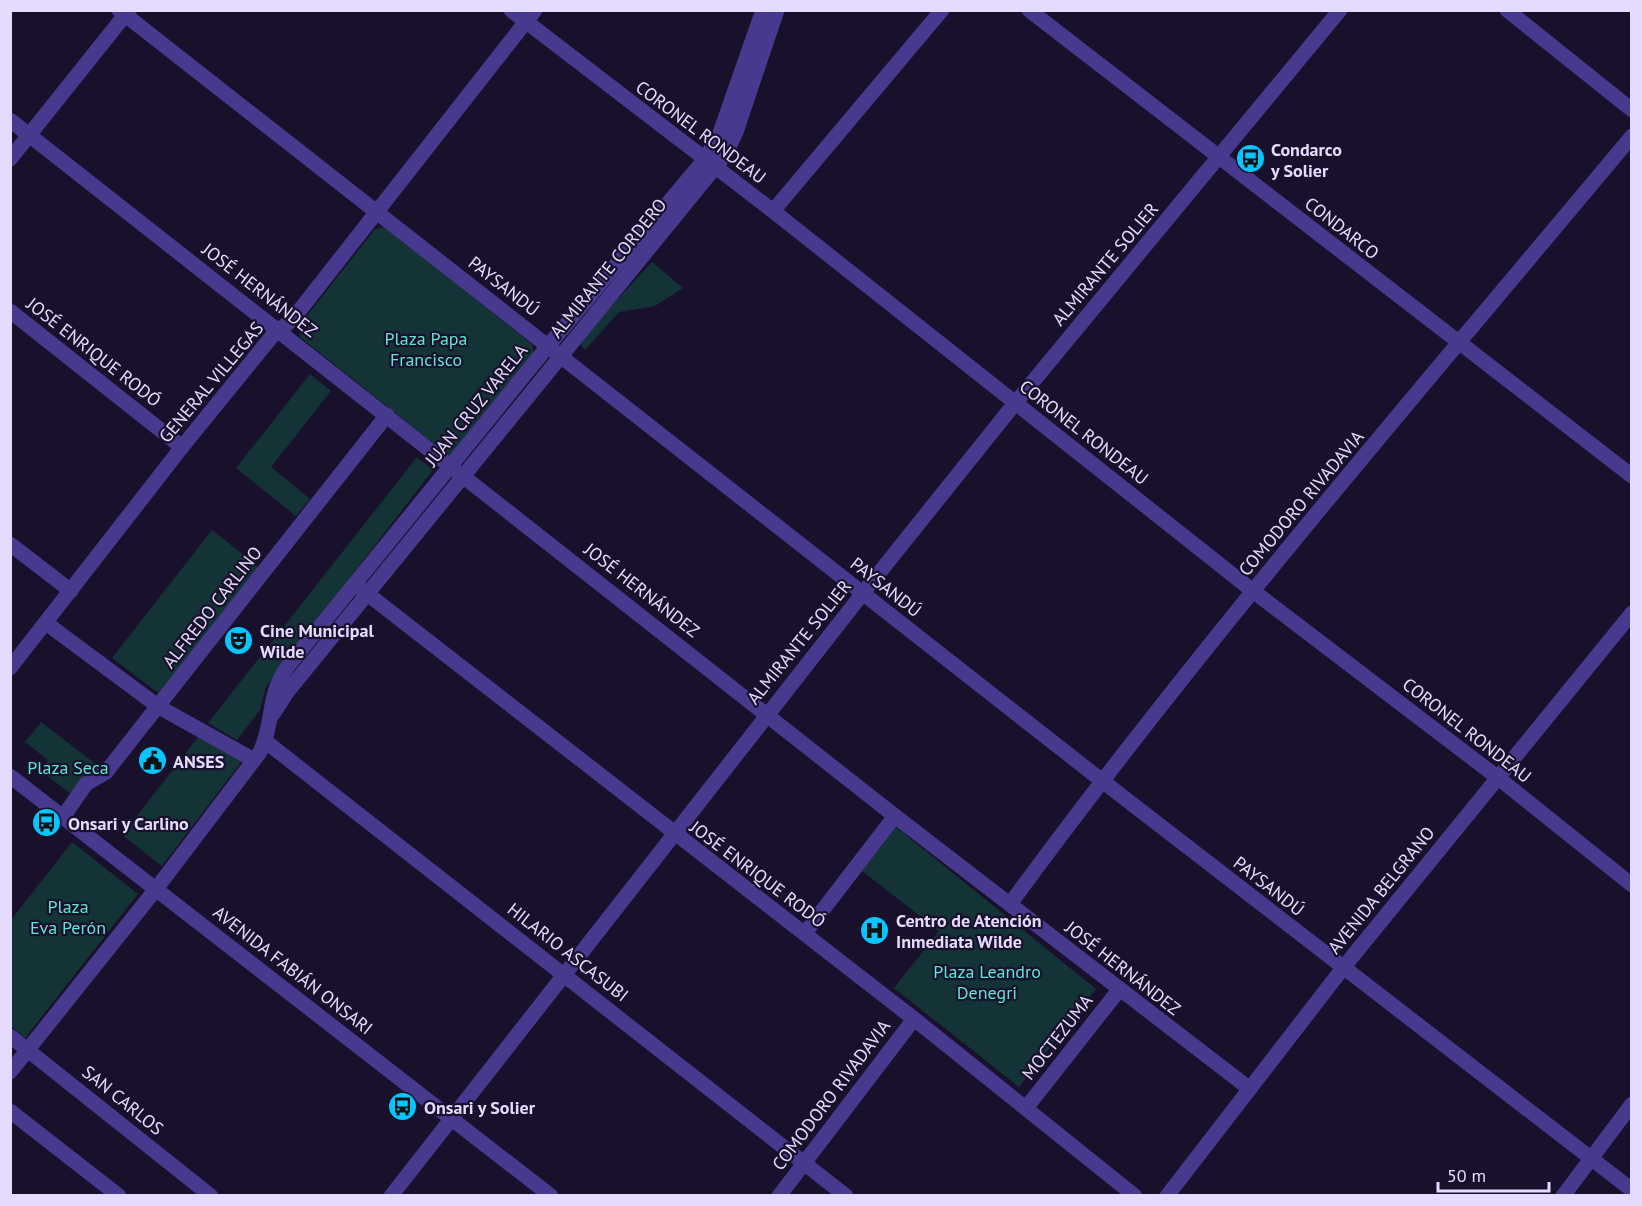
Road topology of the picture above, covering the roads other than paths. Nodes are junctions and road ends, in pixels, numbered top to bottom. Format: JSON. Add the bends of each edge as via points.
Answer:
{"nodes":[{"id":1,"x":511,"y":10,"type":"edge"},
{"id":2,"x":763,"y":10,"type":"edge"},
{"id":3,"x":777,"y":10,"type":"edge"},
{"id":4,"x":942,"y":10,"type":"edge"},
{"id":5,"x":1029,"y":10,"type":"edge"},
{"id":6,"x":1340,"y":10,"type":"edge"},
{"id":7,"x":1507,"y":10,"type":"edge"},
{"id":8,"x":124,"y":12,"type":"edge"},
{"id":9,"x":530,"y":16,"type":"edge"},
{"id":10,"x":1632,"y":110,"type":"edge"},
{"id":11,"x":10,"y":120,"type":"edge"},
{"id":12,"x":29,"y":135,"type":"junction"},
{"id":13,"x":1632,"y":136,"type":"edge"},
{"id":14,"x":1219,"y":157,"type":"junction"},
{"id":15,"x":10,"y":159,"type":"edge"},
{"id":16,"x":710,"y":163,"type":"junction"},
{"id":17,"x":377,"y":211,"type":"junction"},
{"id":18,"x":773,"y":211,"type":"junction"},
{"id":19,"x":10,"y":311,"type":"edge"},
{"id":20,"x":279,"y":329,"type":"junction"},
{"id":21,"x":1460,"y":343,"type":"junction"},
{"id":22,"x":548,"y":346,"type":"junction"},
{"id":23,"x":561,"y":356,"type":"junction"},
{"id":24,"x":1016,"y":402,"type":"junction"},
{"id":25,"x":387,"y":415,"type":"junction"},
{"id":26,"x":182,"y":447,"type":"junction"},
{"id":27,"x":458,"y":470,"type":"junction"},
{"id":28,"x":1632,"y":476,"type":"edge"},
{"id":29,"x":10,"y":544,"type":"edge"},
{"id":30,"x":362,"y":589,"type":"junction"},
{"id":31,"x":71,"y":591,"type":"junction"},
{"id":32,"x":1253,"y":591,"type":"junction"},
{"id":33,"x":863,"y":593,"type":"junction"},
{"id":34,"x":1632,"y":613,"type":"edge"},
{"id":35,"x":46,"y":623,"type":"junction"},
{"id":36,"x":10,"y":668,"type":"edge"},
{"id":37,"x":159,"y":707,"type":"junction"},
{"id":38,"x":766,"y":714,"type":"junction"},
{"id":39,"x":265,"y":741,"type":"junction"},
{"id":40,"x":254,"y":760,"type":"junction"},
{"id":41,"x":10,"y":776,"type":"edge"},
{"id":42,"x":1497,"y":777,"type":"junction"},
{"id":43,"x":1101,"y":780,"type":"junction"},
{"id":44,"x":895,"y":816,"type":"junction"},
{"id":45,"x":63,"y":817,"type":"junction"},
{"id":46,"x":673,"y":833,"type":"junction"},
{"id":47,"x":1632,"y":885,"type":"edge"},
{"id":48,"x":156,"y":890,"type":"junction"},
{"id":49,"x":1010,"y":904,"type":"junction"},
{"id":50,"x":805,"y":933,"type":"junction"},
{"id":51,"x":1343,"y":969,"type":"junction"},
{"id":52,"x":564,"y":974,"type":"junction"},
{"id":53,"x":1119,"y":990,"type":"junction"},
{"id":54,"x":914,"y":1019,"type":"junction"},
{"id":55,"x":11,"y":1037,"type":"edge"},
{"id":56,"x":28,"y":1050,"type":"junction"},
{"id":57,"x":10,"y":1072,"type":"edge"},
{"id":58,"x":1250,"y":1089,"type":"junction"},
{"id":59,"x":1632,"y":1104,"type":"edge"},
{"id":60,"x":1026,"y":1108,"type":"junction"},
{"id":61,"x":10,"y":1111,"type":"edge"},
{"id":62,"x":453,"y":1119,"type":"junction"},
{"id":63,"x":1590,"y":1159,"type":"junction"},
{"id":64,"x":805,"y":1163,"type":"junction"},
{"id":65,"x":1632,"y":1190,"type":"edge"},
{"id":66,"x":119,"y":1196,"type":"edge"},
{"id":67,"x":211,"y":1196,"type":"edge"},
{"id":68,"x":391,"y":1196,"type":"edge"},
{"id":69,"x":551,"y":1196,"type":"edge"},
{"id":70,"x":779,"y":1196,"type":"edge"},
{"id":71,"x":846,"y":1196,"type":"edge"},
{"id":72,"x":1136,"y":1196,"type":"edge"},
{"id":73,"x":1167,"y":1196,"type":"edge"},
{"id":74,"x":1563,"y":1196,"type":"edge"}],
"edges":[{"from":1,"to":9,"type":"street","name":"CORONEL RONDEAU"},
{"from":2,"to":16,"type":"street","name":"JUAN CRUZ VARELA"},
{"from":3,"to":16,"type":"street","name":"ALMIRANTE CORDERO","via":[[732,143]]},
{"from":4,"to":18,"type":"street"},
{"from":5,"to":14,"type":"street","name":"CONDARCO"},
{"from":6,"to":14,"type":"street","name":"ALMIRANTE SOLIER"},
{"from":7,"to":10,"type":"street"},
{"from":8,"to":12,"type":"street"},
{"from":8,"to":17,"type":"street","name":"PAYSANDÚ"},
{"from":9,"to":16,"type":"street","name":"CORONEL RONDEAU"},
{"from":9,"to":17,"type":"street","name":"GENERAL VILLEGAS"},
{"from":11,"to":12,"type":"street","name":"JOSÉ HERNÁNDEZ"},
{"from":12,"to":15,"type":"street"},
{"from":12,"to":20,"type":"street","name":"JOSÉ HERNÁNDEZ"},
{"from":13,"to":21,"type":"street","name":"COMODORO RIVADAVIA"},
{"from":14,"to":21,"type":"street","name":"CONDARCO"},
{"from":14,"to":24,"type":"street","name":"ALMIRANTE SOLIER"},
{"from":16,"to":18,"type":"street","name":"CORONEL RONDEAU"},
{"from":16,"to":22,"type":"street","name":"JUAN CRUZ VARELA"},
{"from":16,"to":23,"type":"street","name":"ALMIRANTE CORDERO"},
{"from":17,"to":20,"type":"street","name":"GENERAL VILLEGAS","via":[[292,320]]},
{"from":17,"to":22,"type":"street","name":"PAYSANDÚ"},
{"from":18,"to":24,"type":"street","name":"CORONEL RONDEAU"},
{"from":19,"to":26,"type":"street","name":"JOSÉ ENRIQUE RODÓ"},
{"from":20,"to":25,"type":"street","name":"JOSÉ HERNÁNDEZ"},
{"from":20,"to":26,"type":"street","name":"GENERAL VILLEGAS"},
{"from":21,"to":28,"type":"street","name":"CONDARCO"},
{"from":21,"to":32,"type":"street","name":"COMODORO RIVADAVIA"},
{"from":22,"to":23,"type":"street","name":"PAYSANDÚ"},
{"from":22,"to":27,"type":"street","name":"JUAN CRUZ VARELA"},
{"from":23,"to":27,"type":"street","name":"ALMIRANTE CORDERO"},
{"from":23,"to":33,"type":"street","name":"PAYSANDÚ"},
{"from":24,"to":32,"type":"street","name":"CORONEL RONDEAU"},
{"from":24,"to":33,"type":"street","name":"ALMIRANTE SOLIER"},
{"from":25,"to":27,"type":"street","name":"JOSÉ HERNÁNDEZ"},
{"from":25,"to":37,"type":"street","name":"ALFREDO CARLINO"},
{"from":26,"to":31,"type":"street","name":"GENERAL VILLEGAS"},
{"from":27,"to":30,"type":"street","name":"JUAN CRUZ VARELA"},
{"from":27,"to":38,"type":"street","name":"JOSÉ HERNÁNDEZ"},
{"from":29,"to":31,"type":"street"},
{"from":30,"to":39,"type":"street","name":"JUAN CRUZ VARELA","via":[[280,676],[272,697]]},
{"from":30,"to":46,"type":"street","name":"JOSÉ ENRIQUE RODÓ"},
{"from":31,"to":35,"type":"street","name":"GENERAL VILLEGAS"},
{"from":32,"to":42,"type":"street","name":"CORONEL RONDEAU"},
{"from":32,"to":43,"type":"street","name":"COMODORO RIVADAVIA"},
{"from":33,"to":38,"type":"street","name":"ALMIRANTE SOLIER"},
{"from":33,"to":43,"type":"street","name":"PAYSANDÚ"},
{"from":34,"to":42,"type":"street","name":"AVENIDA BELGRANO"},
{"from":35,"to":36,"type":"street","name":"GENERAL VILLEGAS"},
{"from":35,"to":37,"type":"street"},
{"from":37,"to":40,"type":"street"},
{"from":37,"to":45,"type":"street","name":"ALFREDO CARLINO","via":[[106,772],[87,784]]},
{"from":38,"to":44,"type":"street","name":"JOSÉ HERNÁNDEZ"},
{"from":38,"to":46,"type":"street","name":"ALMIRANTE SOLIER"},
{"from":39,"to":40,"type":"street","name":"JUAN CRUZ VARELA"},
{"from":39,"to":52,"type":"street","name":"HILARIO ASCASUBI"},
{"from":40,"to":48,"type":"street"},
{"from":41,"to":45,"type":"street","name":"AVENIDA FABIÁN ONSARI"},
{"from":42,"to":47,"type":"street","name":"CORONEL RONDEAU"},
{"from":42,"to":51,"type":"street","name":"AVENIDA BELGRANO"},
{"from":43,"to":49,"type":"street","name":"COMODORO RIVADAVIA"},
{"from":43,"to":51,"type":"street","name":"PAYSANDÚ"},
{"from":44,"to":49,"type":"street","name":"JOSÉ HERNÁNDEZ"},
{"from":44,"to":50,"type":"street"},
{"from":45,"to":48,"type":"street","name":"AVENIDA FABIÁN ONSARI"},
{"from":46,"to":50,"type":"street","name":"JOSÉ ENRIQUE RODÓ"},
{"from":46,"to":52,"type":"street","name":"ALMIRANTE SOLIER"},
{"from":48,"to":56,"type":"street"},
{"from":48,"to":62,"type":"street","name":"AVENIDA FABIÁN ONSARI"},
{"from":49,"to":53,"type":"street","name":"JOSÉ HERNÁNDEZ"},
{"from":50,"to":54,"type":"street","name":"JOSÉ ENRIQUE RODÓ"},
{"from":51,"to":58,"type":"street","name":"AVENIDA BELGRANO"},
{"from":51,"to":63,"type":"street","name":"PAYSANDÚ"},
{"from":52,"to":62,"type":"street","name":"ALMIRANTE SOLIER"},
{"from":52,"to":64,"type":"street","name":"HILARIO ASCASUBI"},
{"from":53,"to":58,"type":"street","name":"JOSÉ HERNÁNDEZ"},
{"from":53,"to":60,"type":"street","name":"MOCTEZUMA"},
{"from":54,"to":60,"type":"street","name":"JOSÉ ENRIQUE RODÓ"},
{"from":54,"to":64,"type":"street","name":"COMODORO RIVADAVIA"},
{"from":55,"to":56,"type":"street","name":"SAN CARLOS"},
{"from":56,"to":57,"type":"street"},
{"from":56,"to":67,"type":"street","name":"SAN CARLOS"},
{"from":58,"to":73,"type":"street","name":"AVENIDA BELGRANO"},
{"from":59,"to":63,"type":"street"},
{"from":60,"to":72,"type":"street","name":"JOSÉ ENRIQUE RODÓ"},
{"from":61,"to":66,"type":"street"},
{"from":62,"to":68,"type":"street","name":"ALMIRANTE SOLIER"},
{"from":62,"to":69,"type":"street","name":"AVENIDA FABIÁN ONSARI"},
{"from":63,"to":65,"type":"street","name":"PAYSANDÚ"},
{"from":63,"to":74,"type":"street"},
{"from":64,"to":70,"type":"street","name":"COMODORO RIVADAVIA"},
{"from":64,"to":71,"type":"street","name":"HILARIO ASCASUBI"}]}
